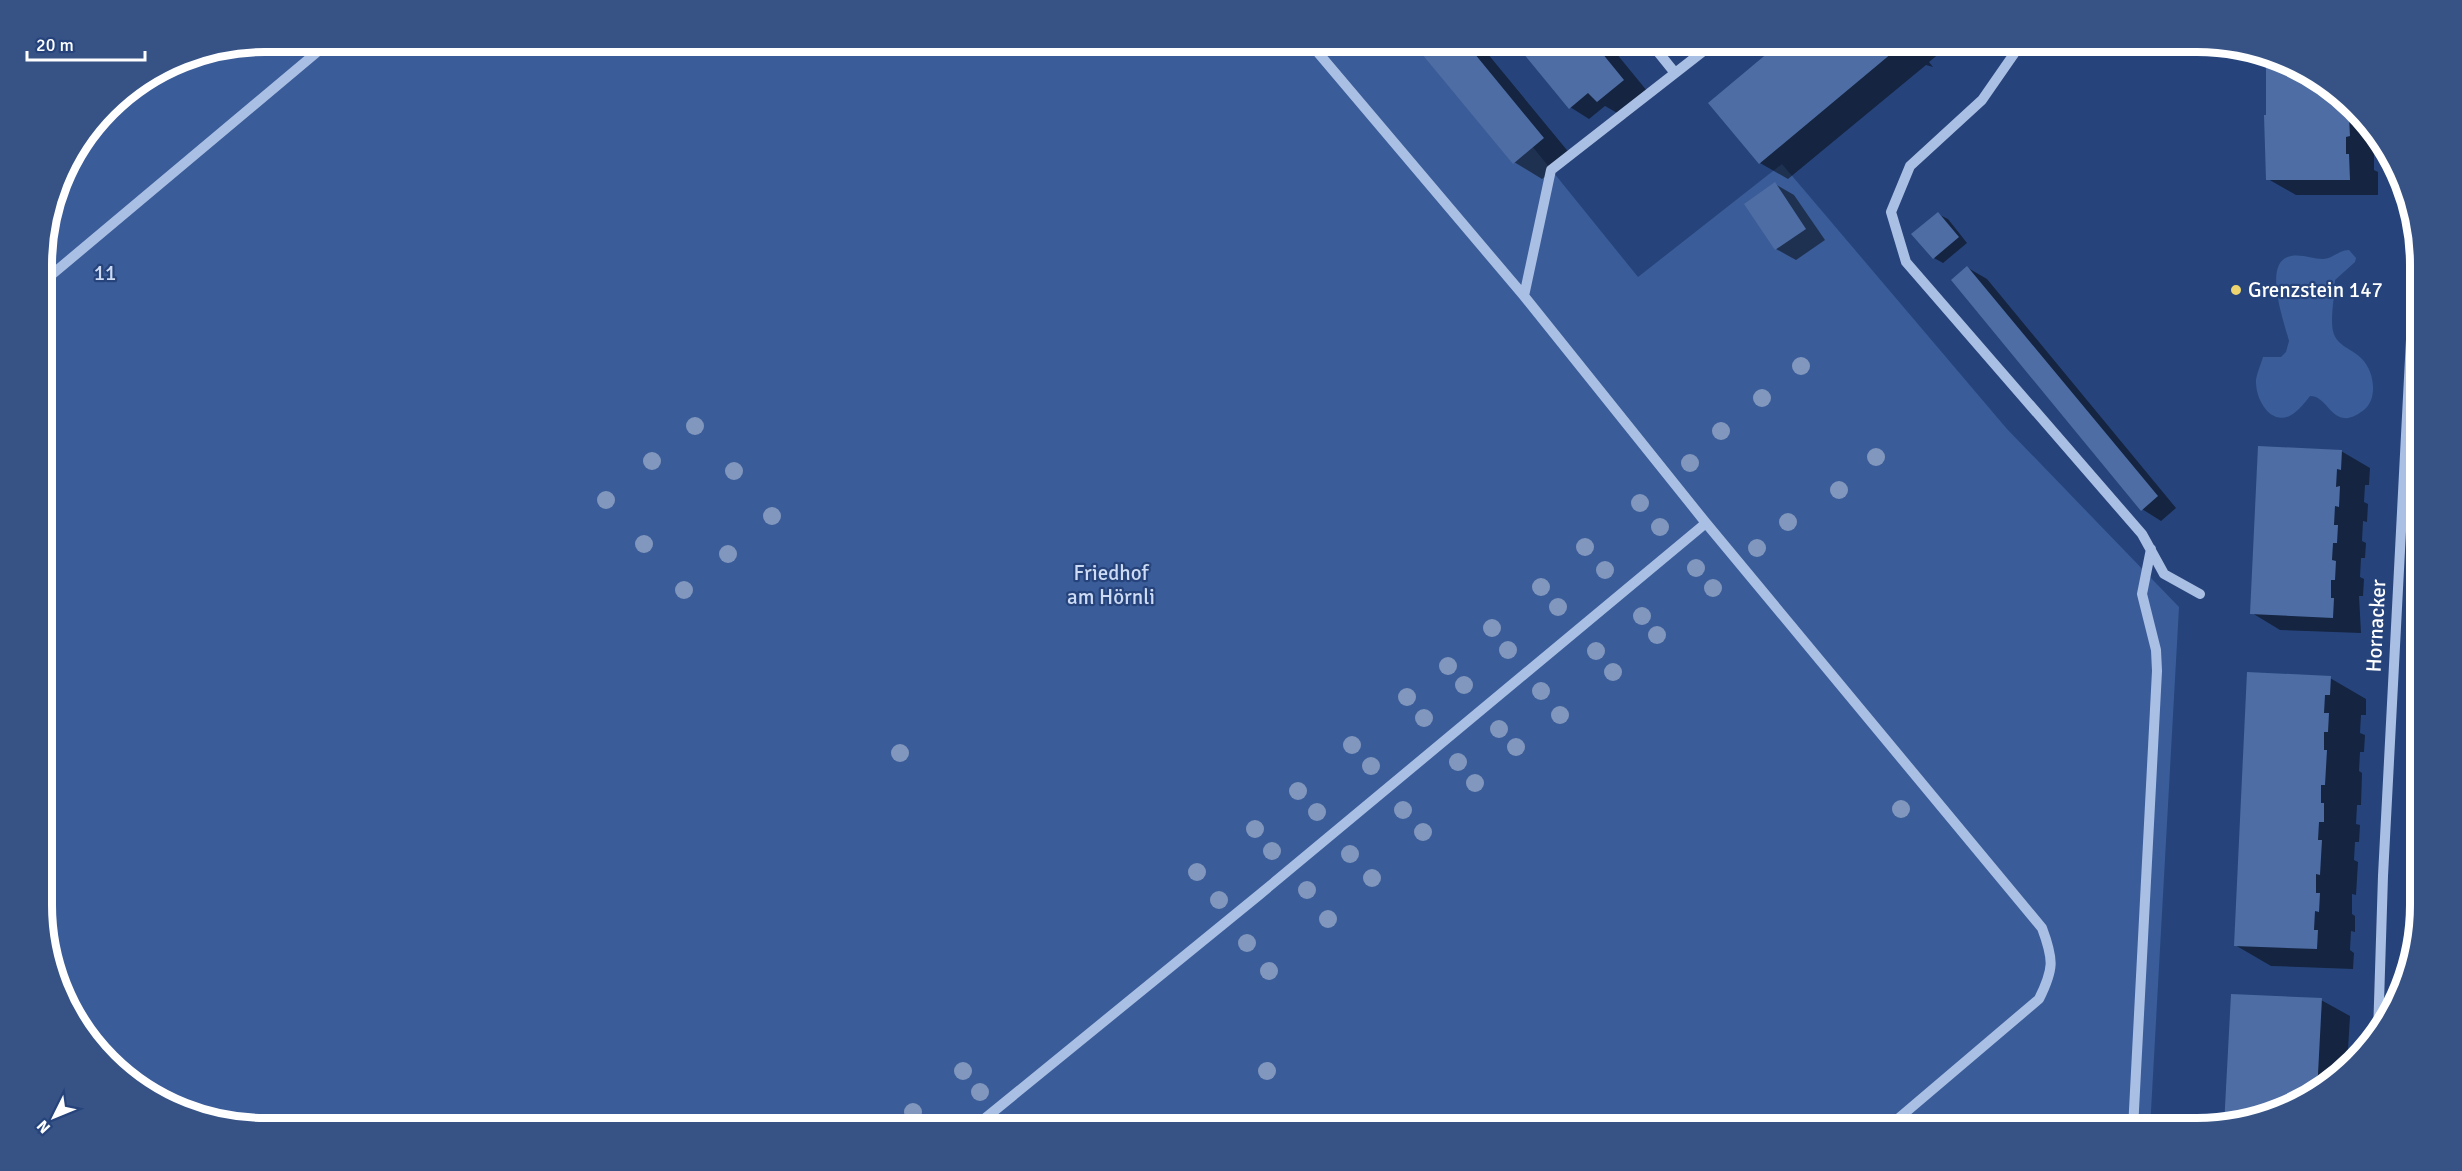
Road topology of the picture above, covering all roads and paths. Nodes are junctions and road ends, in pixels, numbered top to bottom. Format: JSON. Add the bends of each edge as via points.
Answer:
{"nodes":[{"id":1,"x":317,"y":52,"type":"edge"},
{"id":2,"x":1317,"y":52,"type":"edge"},
{"id":3,"x":1658,"y":52,"type":"edge"},
{"id":4,"x":1702,"y":52,"type":"edge"},
{"id":5,"x":2015,"y":52,"type":"edge"},
{"id":6,"x":1675,"y":73,"type":"junction"},
{"id":7,"x":53,"y":274,"type":"edge"},
{"id":8,"x":1524,"y":296,"type":"junction"},
{"id":9,"x":2409,"y":377,"type":"edge"},
{"id":10,"x":1706,"y":523,"type":"junction"},
{"id":11,"x":2151,"y":549,"type":"junction"},
{"id":12,"x":2200,"y":594,"type":"dead end"},
{"id":13,"x":2379,"y":1016,"type":"edge"},
{"id":14,"x":985,"y":1118,"type":"edge"},
{"id":15,"x":1899,"y":1118,"type":"edge"},
{"id":16,"x":2134,"y":1118,"type":"edge"}],
"edges":[{"from":1,"to":7,"type":"street"},
{"from":2,"to":8,"type":"street"},
{"from":3,"to":6,"type":"street"},
{"from":4,"to":6,"type":"street"},
{"from":5,"to":11,"type":"street","via":[[1982,100],[1910,166],[1891,212],[1906,262]]},
{"from":6,"to":8,"type":"street","via":[[1551,170]]},
{"from":8,"to":10,"type":"street"},
{"from":9,"to":13,"type":"street","name":"Hornacker"},
{"from":10,"to":14,"type":"street"},
{"from":10,"to":15,"type":"street","via":[[2042,928],[2052,953],[2050,978],[2039,999]]},
{"from":11,"to":12,"type":"street","via":[[2164,574]]},
{"from":11,"to":16,"type":"street","via":[[2142,594],[2156,650],[2157,671]]}]}
